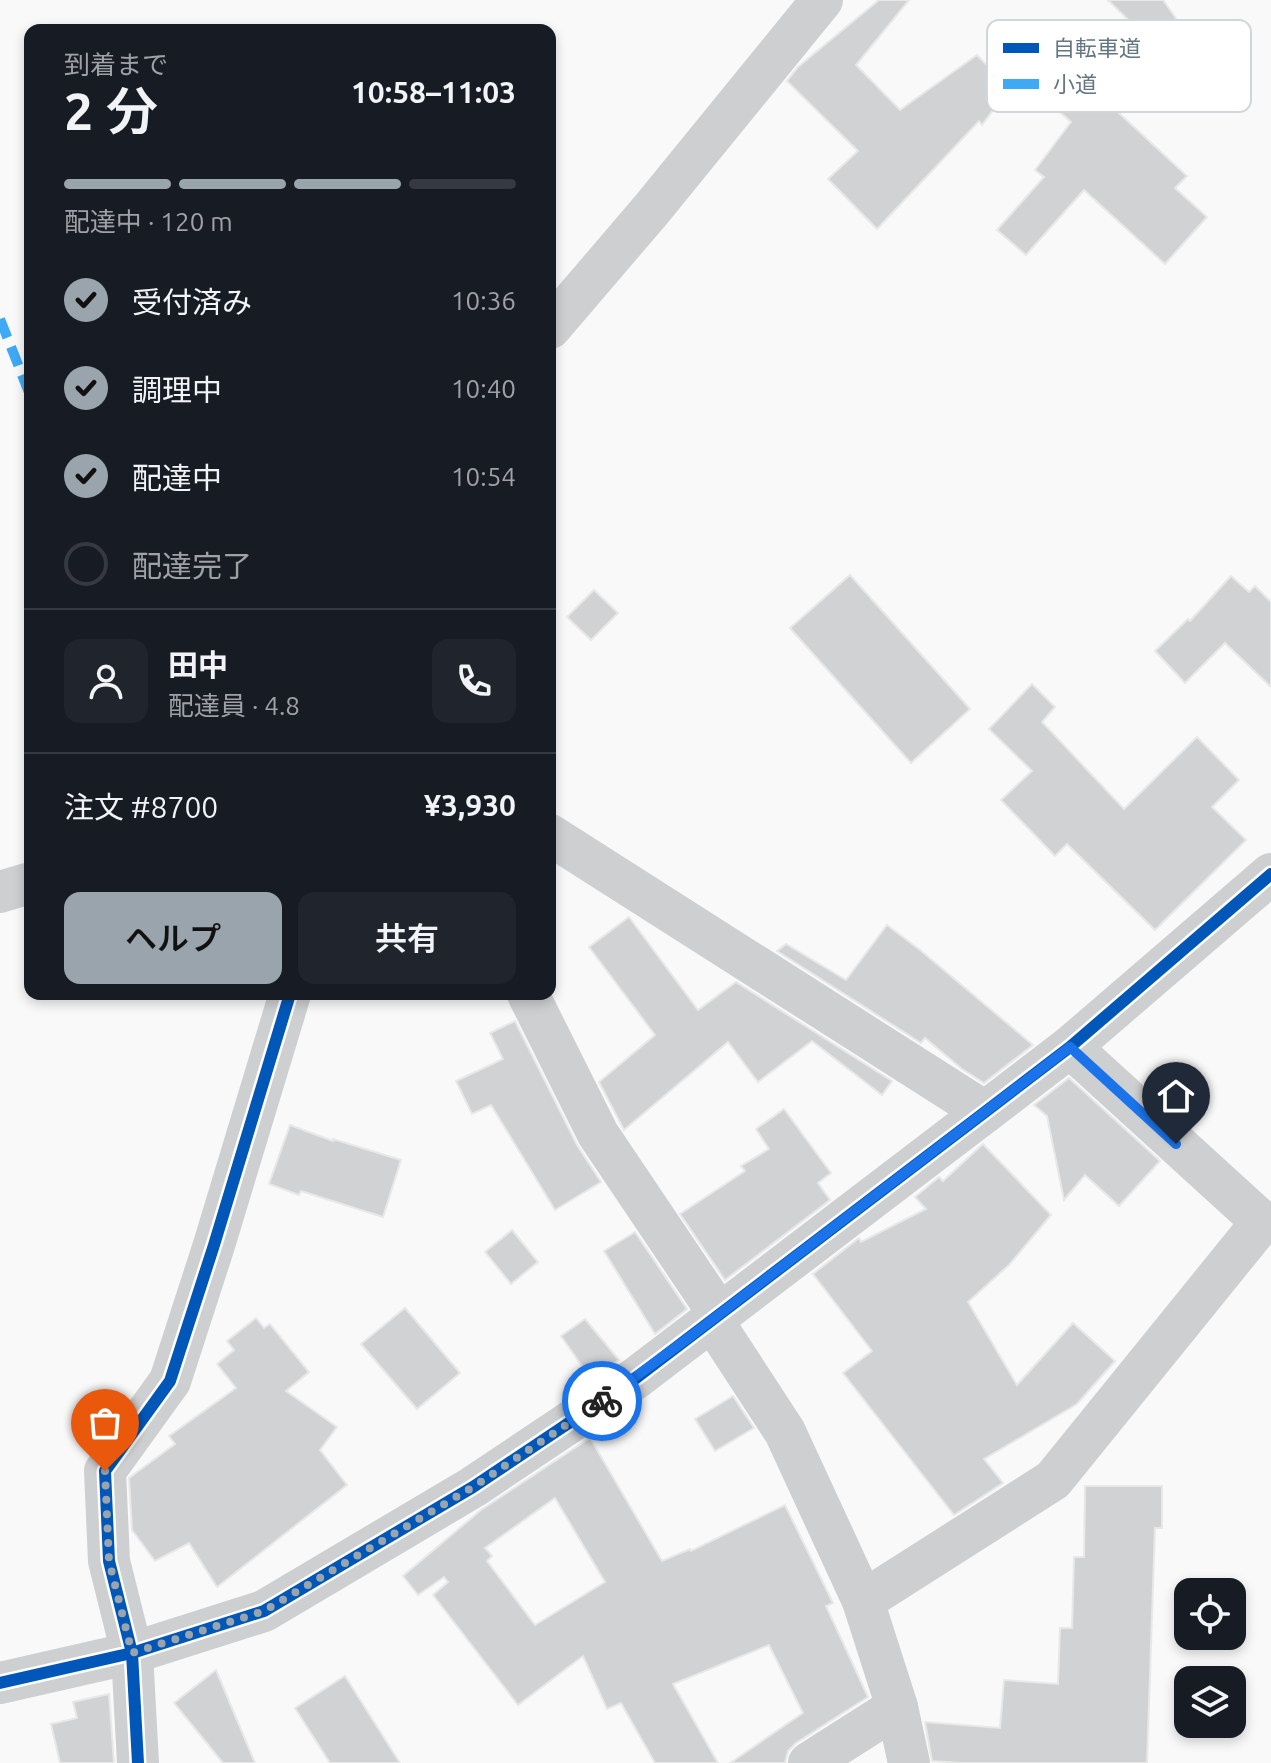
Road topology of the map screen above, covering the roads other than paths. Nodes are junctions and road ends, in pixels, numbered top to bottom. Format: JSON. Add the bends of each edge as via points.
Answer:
{"nodes":[{"id":1,"x":822,"y":0,"type":"edge"},
{"id":2,"x":556,"y":321,"type":"edge"},
{"id":3,"x":556,"y":839,"type":"edge"},
{"id":4,"x":1271,"y":874,"type":"edge"},
{"id":5,"x":24,"y":885,"type":"edge"},
{"id":6,"x":0,"y":892,"type":"edge"},
{"id":7,"x":288,"y":1000,"type":"edge"},
{"id":8,"x":531,"y":1000,"type":"edge"},
{"id":9,"x":1070,"y":1047,"type":"junction"},
{"id":10,"x":985,"y":1112,"type":"junction"},
{"id":11,"x":1266,"y":1222,"type":"edge"},
{"id":12,"x":715,"y":1317,"type":"junction"},
{"id":13,"x":863,"y":1601,"type":"junction"},
{"id":14,"x":132,"y":1653,"type":"junction"},
{"id":15,"x":0,"y":1683,"type":"edge"},
{"id":16,"x":897,"y":1707,"type":"junction"},
{"id":17,"x":138,"y":1763,"type":"edge"},
{"id":18,"x":809,"y":1763,"type":"edge"},
{"id":19,"x":909,"y":1763,"type":"edge"}],
"edges":[{"from":1,"to":2,"type":"street"},
{"from":3,"to":10,"type":"street"},
{"from":4,"to":9,"type":"street"},
{"from":5,"to":6,"type":"street"},
{"from":7,"to":14,"type":"street","via":[[170,1381],[105,1471],[109,1561]]},
{"from":8,"to":12,"type":"street","via":[[598,1134]]},
{"from":9,"to":10,"type":"street"},
{"from":9,"to":11,"type":"street"},
{"from":10,"to":12,"type":"street"},
{"from":11,"to":13,"type":"street","via":[[1053,1480]]},
{"from":12,"to":13,"type":"street","via":[[785,1432]]},
{"from":12,"to":14,"type":"street","via":[[636,1378],[473,1487],[264,1611]]},
{"from":13,"to":16,"type":"street"},
{"from":14,"to":15,"type":"street"},
{"from":14,"to":17,"type":"street"},
{"from":16,"to":18,"type":"street"},
{"from":16,"to":19,"type":"street"}]}
